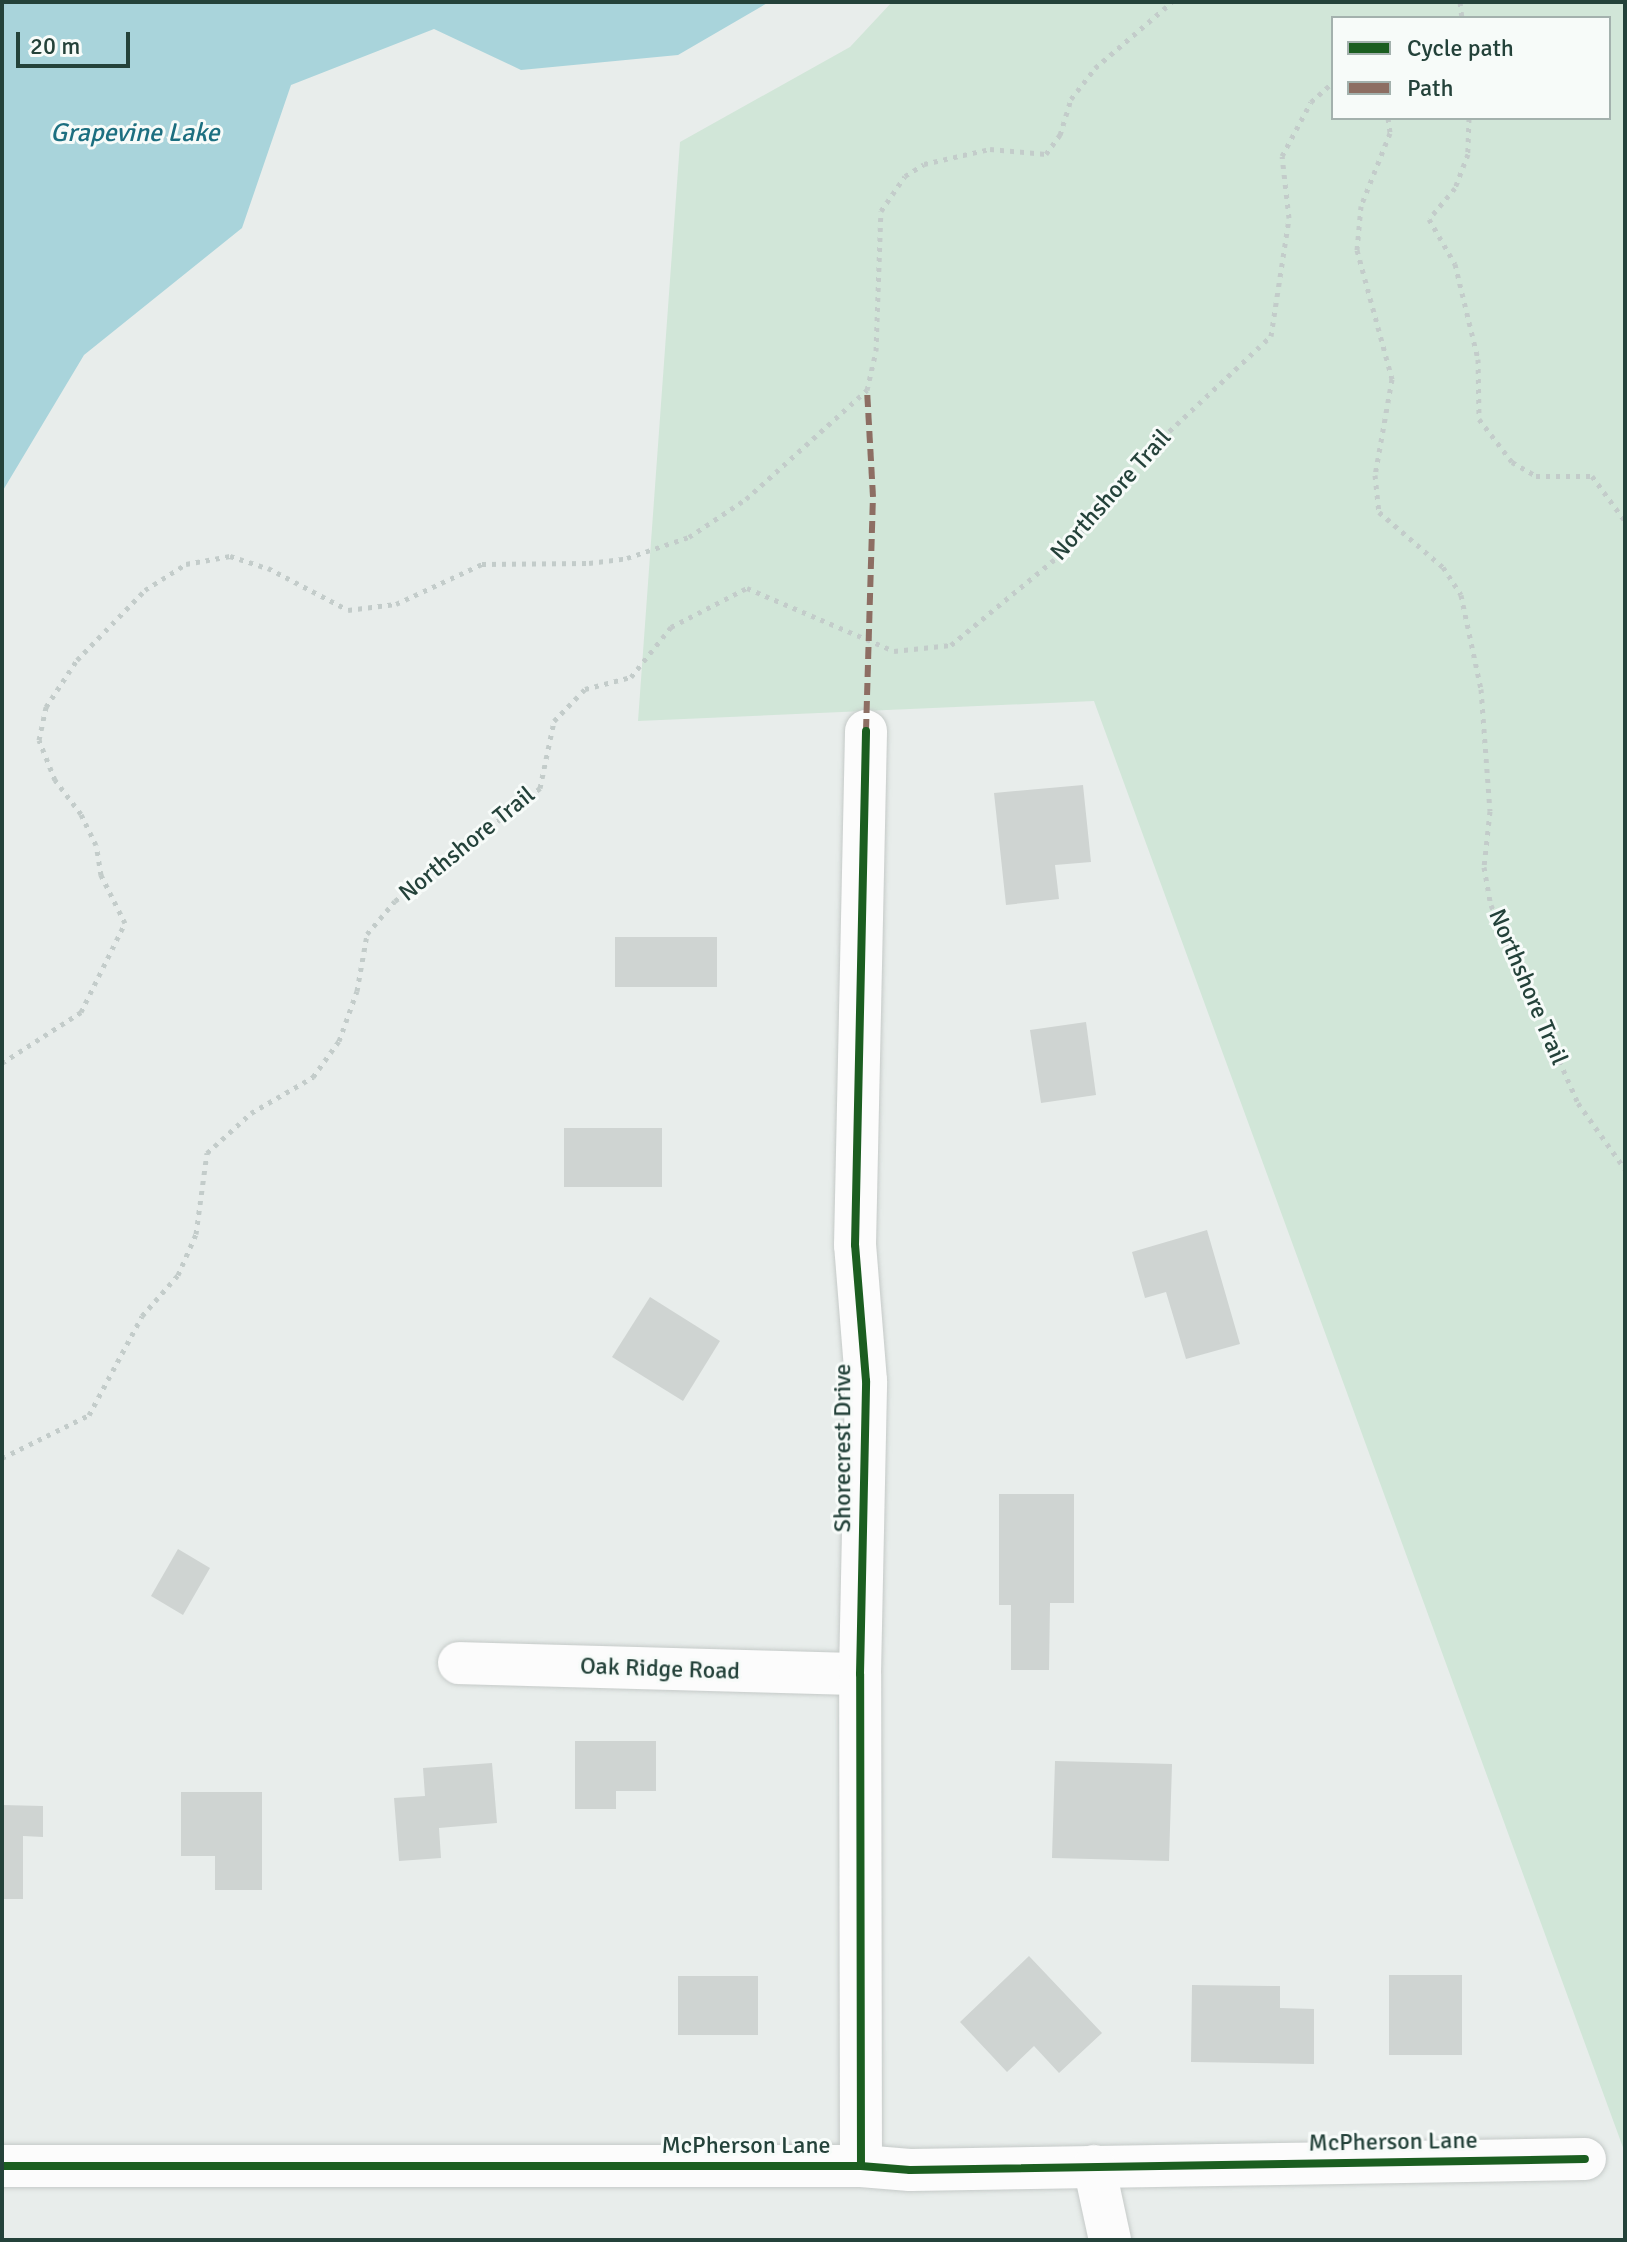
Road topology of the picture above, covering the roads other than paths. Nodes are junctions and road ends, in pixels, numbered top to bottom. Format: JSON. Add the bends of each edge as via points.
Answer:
{"nodes":[{"id":1,"x":866,"y":731,"type":"dead end"},
{"id":2,"x":459,"y":1663,"type":"dead end"},
{"id":3,"x":860,"y":1674,"type":"junction"},
{"id":4,"x":1585,"y":2159,"type":"dead end"},
{"id":5,"x":2,"y":2166,"type":"edge"},
{"id":6,"x":861,"y":2166,"type":"junction"},
{"id":7,"x":1094,"y":2166,"type":"junction"},
{"id":8,"x":1110,"y":2240,"type":"edge"}],
"edges":[{"from":1,"to":3,"type":"street","name":"Shorecrest Drive","via":[[855,1245],[866,1381]]},
{"from":2,"to":3,"type":"street","name":"Oak Ridge Road"},
{"from":3,"to":6,"type":"street","name":"Shorecrest Drive"},
{"from":4,"to":7,"type":"street","name":"McPherson Lane"},
{"from":5,"to":6,"type":"street","name":"McPherson Lane"},
{"from":6,"to":7,"type":"street","name":"McPherson Lane"},
{"from":7,"to":8,"type":"street"}]}
